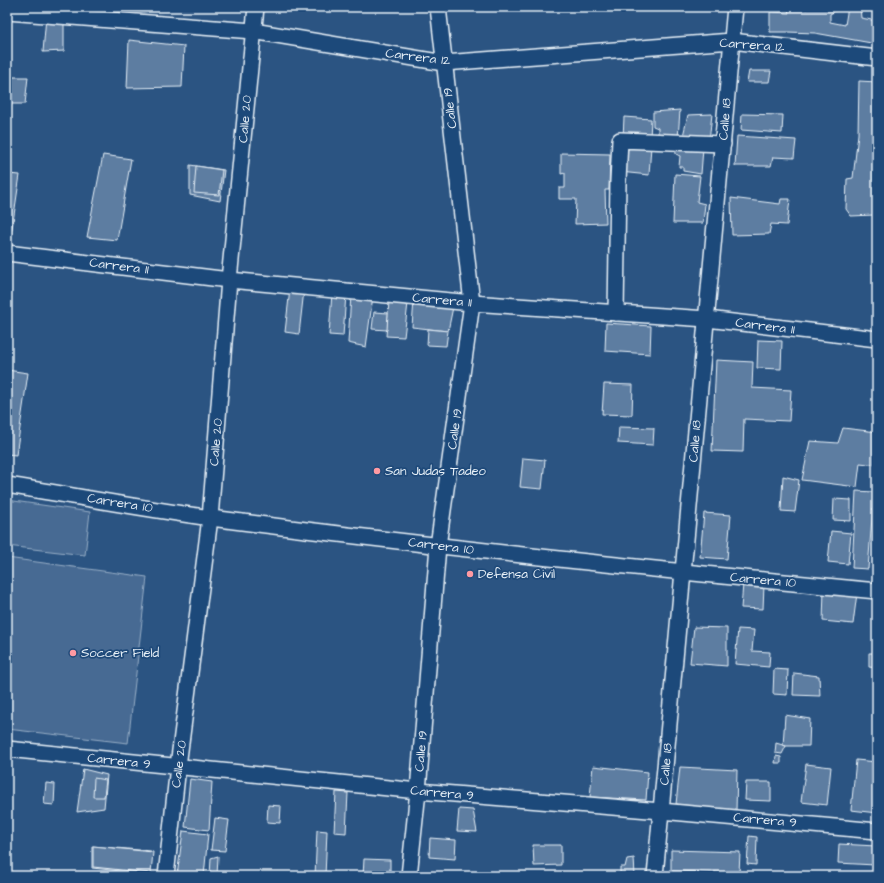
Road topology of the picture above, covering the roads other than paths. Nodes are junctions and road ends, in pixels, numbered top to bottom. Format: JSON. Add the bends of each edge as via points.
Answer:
{"nodes":[{"id":1,"x":256,"y":7,"type":"edge"},
{"id":2,"x":438,"y":7,"type":"edge"},
{"id":3,"x":735,"y":7,"type":"edge"},
{"id":4,"x":7,"y":12,"type":"edge"},
{"id":5,"x":253,"y":31,"type":"junction"},
{"id":6,"x":732,"y":41,"type":"junction"},
{"id":7,"x":877,"y":58,"type":"edge"},
{"id":8,"x":444,"y":63,"type":"junction"},
{"id":9,"x":723,"y":144,"type":"junction"},
{"id":10,"x":7,"y":252,"type":"edge"},
{"id":11,"x":229,"y":280,"type":"junction"},
{"id":12,"x":472,"y":303,"type":"junction"},
{"id":13,"x":616,"y":313,"type":"junction"},
{"id":14,"x":707,"y":319,"type":"junction"},
{"id":15,"x":877,"y":339,"type":"edge"},
{"id":16,"x":7,"y":486,"type":"edge"},
{"id":17,"x":210,"y":518,"type":"junction"},
{"id":18,"x":438,"y":546,"type":"junction"},
{"id":19,"x":683,"y":573,"type":"junction"},
{"id":20,"x":877,"y":591,"type":"edge"},
{"id":21,"x":7,"y":749,"type":"edge"},
{"id":22,"x":178,"y":766,"type":"junction"},
{"id":23,"x":418,"y":791,"type":"junction"},
{"id":24,"x":661,"y":811,"type":"junction"},
{"id":25,"x":877,"y":831,"type":"edge"},
{"id":26,"x":166,"y":876,"type":"edge"},
{"id":27,"x":409,"y":876,"type":"edge"},
{"id":28,"x":655,"y":876,"type":"edge"}],
"edges":[{"from":1,"to":5,"type":"street","name":"Calle 20"},
{"from":2,"to":8,"type":"street","name":"Calle 19"},
{"from":3,"to":6,"type":"street","name":"Calle 18"},
{"from":4,"to":5,"type":"street","name":"Carrera 12"},
{"from":5,"to":8,"type":"street","name":"Carrera 12"},
{"from":5,"to":11,"type":"street","name":"Calle 20"},
{"from":6,"to":7,"type":"street","name":"Carrera 12"},
{"from":6,"to":8,"type":"street","name":"Carrera 12"},
{"from":6,"to":9,"type":"street","name":"Calle 18"},
{"from":8,"to":12,"type":"street","name":"Calle 19"},
{"from":9,"to":13,"type":"street","via":[[620,140]]},
{"from":9,"to":14,"type":"street","name":"Calle 18"},
{"from":10,"to":11,"type":"street","name":"Carrera 11"},
{"from":11,"to":12,"type":"street","name":"Carrera 11"},
{"from":11,"to":17,"type":"street","name":"Calle 20"},
{"from":12,"to":13,"type":"street","name":"Carrera 11"},
{"from":12,"to":18,"type":"street","name":"Calle 19"},
{"from":13,"to":14,"type":"street","name":"Carrera 11"},
{"from":14,"to":15,"type":"street","name":"Carrera 11"},
{"from":14,"to":19,"type":"street","name":"Calle 18"},
{"from":16,"to":17,"type":"street","name":"Carrera 10"},
{"from":17,"to":18,"type":"street","name":"Carrera 10"},
{"from":17,"to":22,"type":"street","name":"Calle 20"},
{"from":18,"to":19,"type":"street","name":"Carrera 10"},
{"from":18,"to":23,"type":"street","name":"Calle 19"},
{"from":19,"to":20,"type":"street","name":"Carrera 10"},
{"from":19,"to":24,"type":"street","name":"Calle 18"},
{"from":21,"to":22,"type":"street","name":"Carrera 9"},
{"from":22,"to":23,"type":"street","name":"Carrera 9"},
{"from":22,"to":26,"type":"street","name":"Calle 20"},
{"from":23,"to":24,"type":"street","name":"Carrera 9"},
{"from":23,"to":27,"type":"street","name":"Calle 19"},
{"from":24,"to":25,"type":"street","name":"Carrera 9"},
{"from":24,"to":28,"type":"street","name":"Calle 18"}]}
